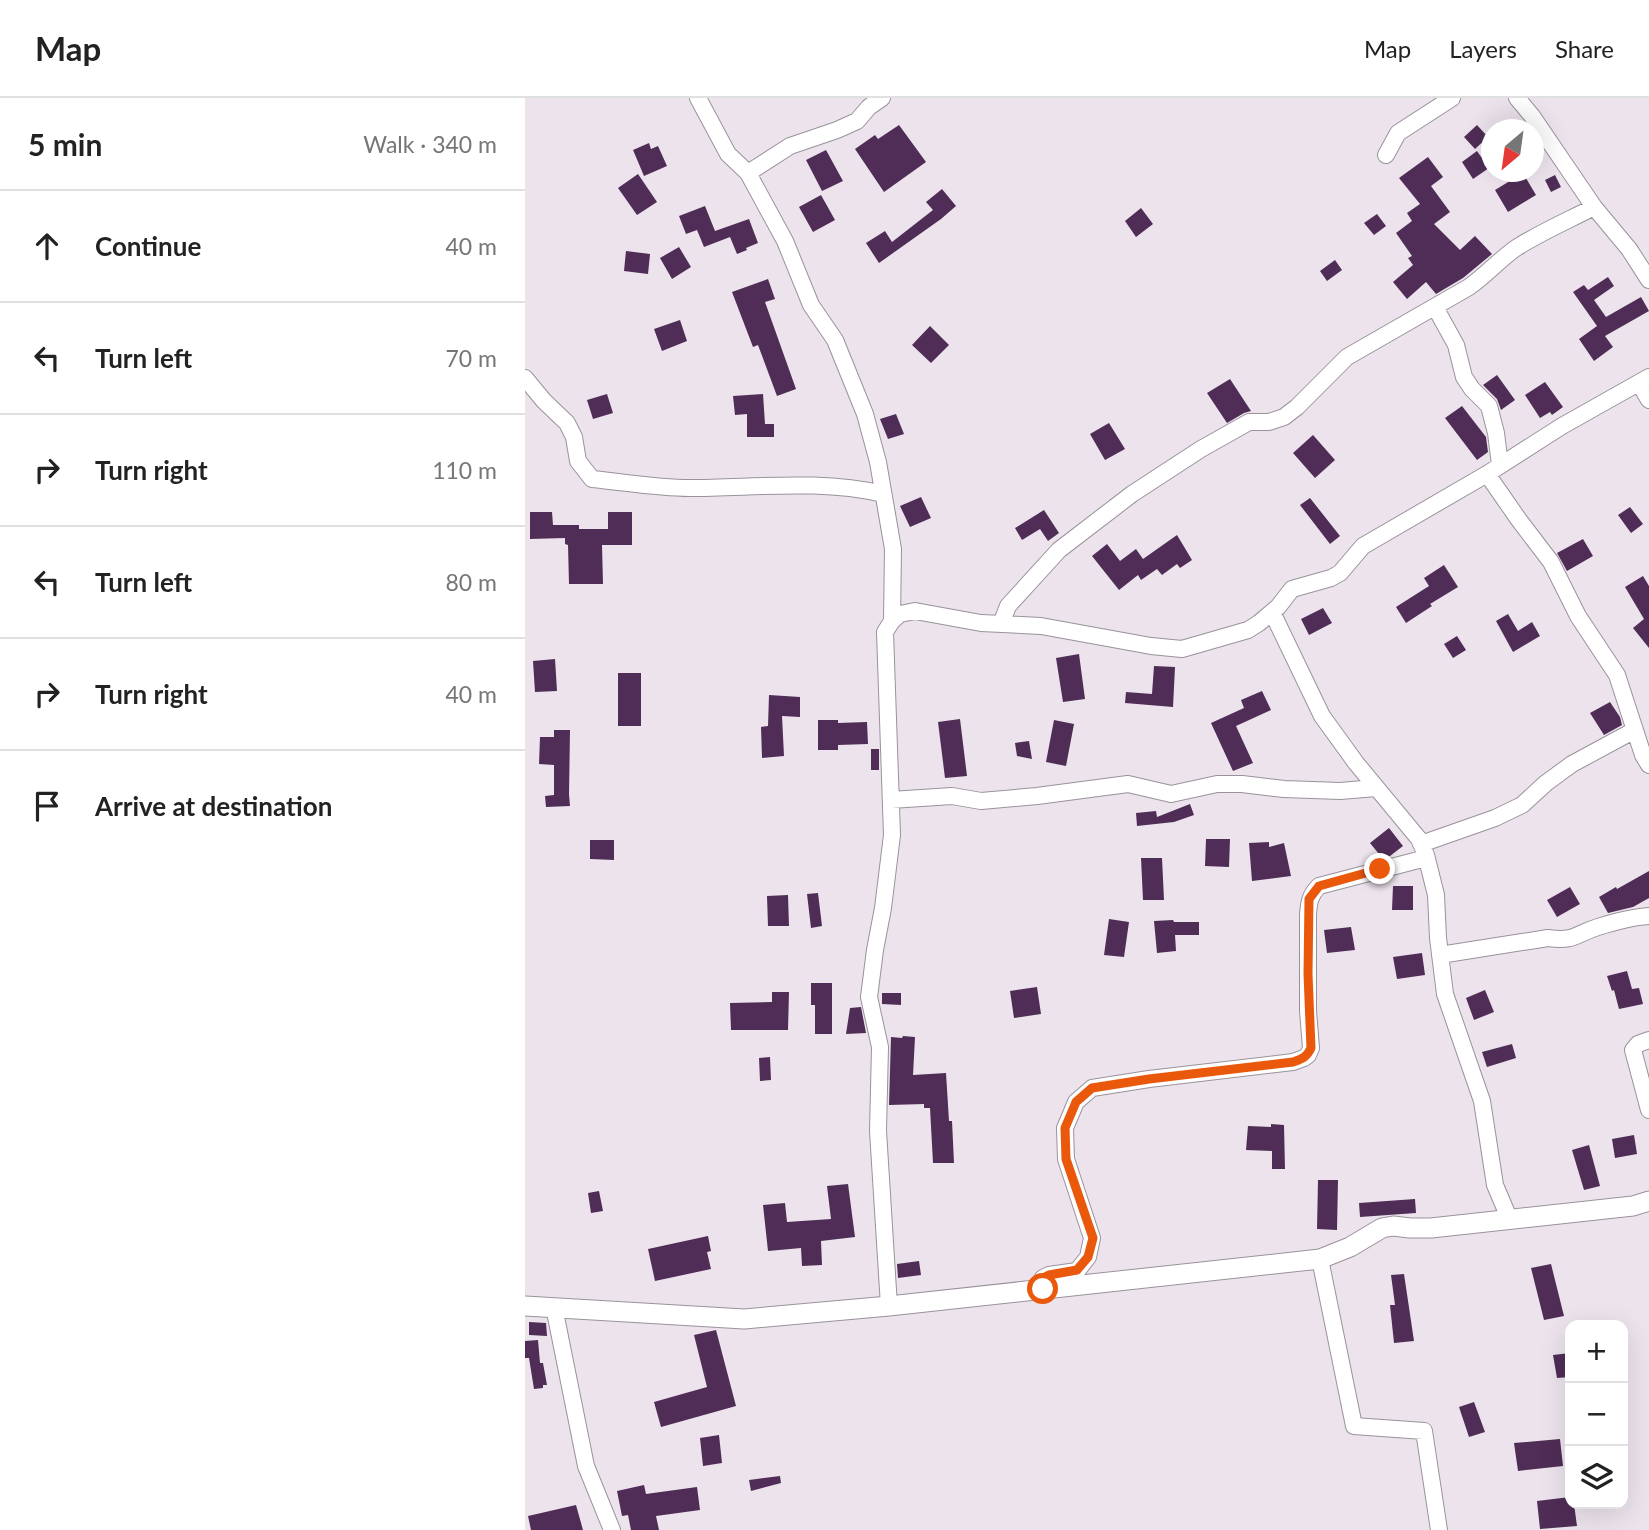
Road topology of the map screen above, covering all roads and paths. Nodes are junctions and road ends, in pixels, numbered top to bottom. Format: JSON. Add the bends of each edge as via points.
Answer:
{"nodes":[{"id":1,"x":698,"y":98,"type":"edge"},
{"id":2,"x":882,"y":98,"type":"edge"},
{"id":3,"x":1452,"y":98,"type":"edge"},
{"id":4,"x":1517,"y":98,"type":"edge"},
{"id":5,"x":1386,"y":155,"type":"dead end"},
{"id":6,"x":748,"y":173,"type":"junction"},
{"id":7,"x":1594,"y":207,"type":"junction"},
{"id":8,"x":1649,"y":280,"type":"edge"},
{"id":9,"x":1435,"y":307,"type":"junction"},
{"id":10,"x":525,"y":379,"type":"edge"},
{"id":11,"x":1644,"y":380,"type":"edge"},
{"id":12,"x":1649,"y":400,"type":"edge"},
{"id":13,"x":1494,"y":470,"type":"junction"},
{"id":14,"x":883,"y":494,"type":"junction"},
{"id":15,"x":1272,"y":612,"type":"junction"},
{"id":16,"x":892,"y":621,"type":"junction"},
{"id":17,"x":1001,"y":624,"type":"junction"},
{"id":18,"x":1635,"y":730,"type":"junction"},
{"id":19,"x":1649,"y":765,"type":"edge"},
{"id":20,"x":1376,"y":788,"type":"junction"},
{"id":21,"x":891,"y":800,"type":"junction"},
{"id":22,"x":1424,"y":851,"type":"junction"},
{"id":23,"x":1649,"y":916,"type":"edge"},
{"id":24,"x":1440,"y":955,"type":"junction"},
{"id":25,"x":1649,"y":1040,"type":"edge"},
{"id":26,"x":1649,"y":1110,"type":"edge"},
{"id":27,"x":1649,"y":1201,"type":"edge"},
{"id":28,"x":1509,"y":1218,"type":"junction"},
{"id":29,"x":1320,"y":1259,"type":"junction"},
{"id":30,"x":1043,"y":1289,"type":"junction"},
{"id":31,"x":525,"y":1306,"type":"edge"},
{"id":32,"x":889,"y":1306,"type":"junction"},
{"id":33,"x":554,"y":1307,"type":"junction"},
{"id":34,"x":612,"y":1530,"type":"edge"},
{"id":35,"x":1439,"y":1530,"type":"edge"}],
"edges":[{"from":1,"to":6,"type":"street","via":[[728,153]]},
{"from":2,"to":6,"type":"street","via":[[857,121],[790,146]]},
{"from":3,"to":5,"type":"street","via":[[1398,133]]},
{"from":4,"to":7,"type":"street"},
{"from":6,"to":14,"type":"street","via":[[785,241],[811,305],[835,340],[865,414]]},
{"from":7,"to":8,"type":"street"},
{"from":7,"to":9,"type":"street","via":[[1518,247],[1485,276]]},
{"from":9,"to":13,"type":"street","via":[[1456,345],[1464,377],[1489,406],[1496,433]]},
{"from":9,"to":17,"type":"street","via":[[1347,358],[1284,417],[1248,422],[1132,494],[1059,550],[1007,607]]},
{"from":10,"to":14,"type":"street","via":[[567,423],[578,461],[592,479],[685,488],[829,485]]},
{"from":11,"to":12,"type":"street"},
{"from":11,"to":13,"type":"street"},
{"from":13,"to":15,"type":"street","via":[[1363,546],[1331,579],[1292,589]]},
{"from":13,"to":18,"type":"street","via":[[1518,520],[1551,562],[1578,617],[1617,675]]},
{"from":14,"to":16,"type":"street","via":[[893,549]]},
{"from":15,"to":17,"type":"street","via":[[1248,630],[1182,649]]},
{"from":15,"to":20,"type":"street","via":[[1322,716]]},
{"from":16,"to":17,"type":"street","via":[[915,611]]},
{"from":16,"to":21,"type":"street","via":[[885,632]]},
{"from":18,"to":19,"type":"street"},
{"from":18,"to":22,"type":"street","via":[[1572,764],[1522,805]]},
{"from":20,"to":21,"type":"street","via":[[1341,791],[1217,784],[1171,794],[1128,784],[981,801],[952,796]]},
{"from":20,"to":22,"type":"street"},
{"from":21,"to":32,"type":"street","via":[[892,835],[869,997],[880,1047],[878,1130]]},
{"from":22,"to":24,"type":"street","via":[[1436,895]]},
{"from":22,"to":30,"type":"street","via":[[1319,886],[1313,892],[1308,914],[1311,1048],[1304,1058],[1092,1088],[1076,1102],[1065,1128],[1066,1159],[1093,1238],[1083,1265],[1043,1278]]},
{"from":23,"to":24,"type":"street","via":[[1600,926],[1573,939],[1548,938]]},
{"from":24,"to":28,"type":"street","via":[[1445,994],[1482,1101],[1495,1185]]},
{"from":25,"to":26,"type":"street","via":[[1633,1050]]},
{"from":27,"to":28,"type":"street"},
{"from":28,"to":29,"type":"street","via":[[1431,1228],[1382,1228]]},
{"from":29,"to":30,"type":"street"},
{"from":29,"to":35,"type":"street","via":[[1354,1426],[1424,1431]]},
{"from":30,"to":32,"type":"street"},
{"from":31,"to":33,"type":"street"},
{"from":32,"to":33,"type":"street","via":[[744,1319]]},
{"from":33,"to":34,"type":"street","via":[[586,1466]]}]}
